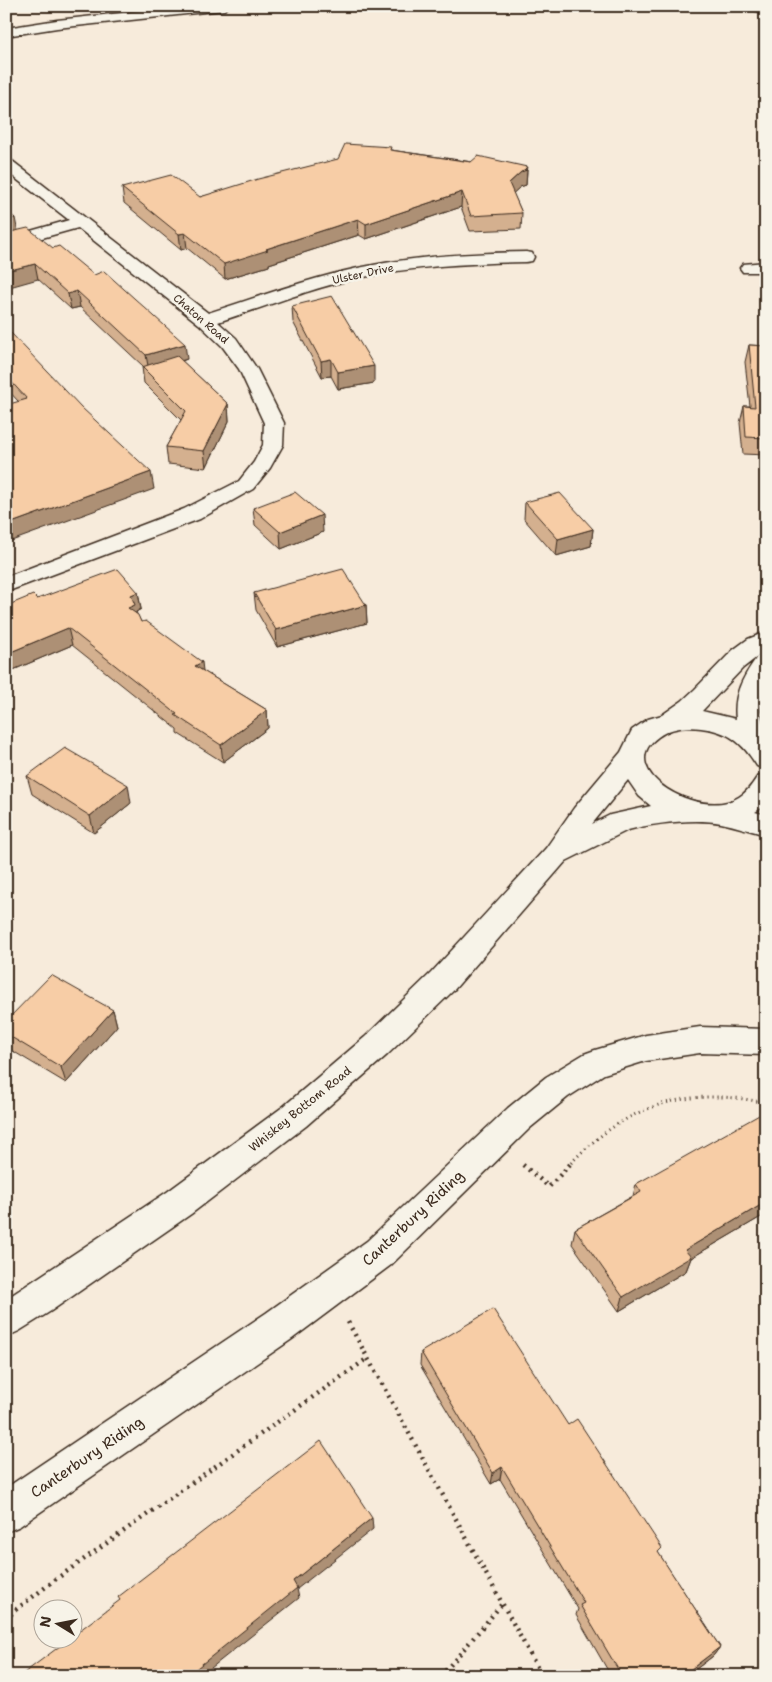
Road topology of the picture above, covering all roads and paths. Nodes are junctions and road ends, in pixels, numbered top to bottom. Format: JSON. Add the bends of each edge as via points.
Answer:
{"nodes":[{"id":1,"x":224,"y":6,"type":"edge"},
{"id":2,"x":158,"y":9,"type":"edge"},
{"id":3,"x":6,"y":32,"type":"edge"},
{"id":4,"x":6,"y":163,"type":"edge"},
{"id":5,"x":81,"y":222,"type":"junction"},
{"id":6,"x":6,"y":243,"type":"edge"},
{"id":7,"x":526,"y":257,"type":"dead end"},
{"id":8,"x":205,"y":320,"type":"junction"},
{"id":9,"x":6,"y":585,"type":"edge"},
{"id":10,"x":766,"y":640,"type":"edge"},
{"id":11,"x":766,"y":663,"type":"edge"},
{"id":12,"x":671,"y":720,"type":"junction"},
{"id":13,"x":633,"y":754,"type":"junction"},
{"id":14,"x":763,"y":755,"type":"edge"},
{"id":15,"x":766,"y":784,"type":"edge"},
{"id":16,"x":693,"y":811,"type":"junction"},
{"id":17,"x":720,"y":813,"type":"junction"},
{"id":18,"x":766,"y":825,"type":"edge"},
{"id":19,"x":556,"y":855,"type":"junction"},
{"id":20,"x":766,"y":1042,"type":"edge"},
{"id":21,"x":766,"y":1103,"type":"edge"},
{"id":22,"x":518,"y":1161,"type":"dead end"},
{"id":23,"x":330,"y":1289,"type":"junction"},
{"id":24,"x":355,"y":1315,"type":"dead end"},
{"id":25,"x":6,"y":1319,"type":"edge"},
{"id":26,"x":348,"y":1322,"type":"junction"},
{"id":27,"x":368,"y":1358,"type":"junction"},
{"id":28,"x":6,"y":1512,"type":"edge"},
{"id":29,"x":502,"y":1604,"type":"junction"},
{"id":30,"x":6,"y":1620,"type":"edge"},
{"id":31,"x":441,"y":1676,"type":"edge"},
{"id":32,"x":542,"y":1676,"type":"edge"}],
"edges":[{"from":1,"to":2,"type":"street"},
{"from":2,"to":3,"type":"street"},
{"from":4,"to":5,"type":"street","name":"Chaton Road"},
{"from":5,"to":6,"type":"street"},
{"from":5,"to":8,"type":"street","name":"Chaton Road"},
{"from":7,"to":8,"type":"street","name":"Ulster Drive","via":[[446,260],[386,268],[337,278]]},
{"from":8,"to":9,"type":"street","name":"Chaton Road","via":[[229,342],[248,369],[274,423],[272,445],[263,464],[246,485],[192,514]]},
{"from":10,"to":12,"type":"street","via":[[730,664],[707,693]]},
{"from":11,"to":14,"type":"street","via":[[749,691],[746,706],[748,722]]},
{"from":12,"to":13,"type":"street","name":"Whiskey Bottom Road","via":[[652,727],[641,737]]},
{"from":12,"to":14,"type":"street","via":[[694,718],[718,722],[740,731]]},
{"from":13,"to":16,"type":"street","via":[[634,769],[648,790],[667,803]]},
{"from":13,"to":19,"type":"street","name":"Whiskey Bottom Road"},
{"from":15,"to":17,"type":"street","via":[[750,804]]},
{"from":16,"to":17,"type":"street"},
{"from":16,"to":19,"type":"street","name":"Whiskey Bottom Road","via":[[620,822]]},
{"from":17,"to":18,"type":"street"},
{"from":19,"to":25,"type":"street","name":"Whiskey Bottom Road","via":[[442,982],[376,1046],[295,1116],[179,1203]]},
{"from":20,"to":23,"type":"street","name":"Canterbury Riding","via":[[700,1040],[646,1048],[595,1063],[557,1087],[519,1118],[379,1253]]},
{"from":21,"to":22,"type":"path","via":[[695,1096],[659,1105],[624,1120],[597,1138],[549,1187]]},
{"from":23,"to":26,"type":"path"},
{"from":23,"to":28,"type":"street","name":"Canterbury Riding"},
{"from":24,"to":26,"type":"path"},
{"from":26,"to":27,"type":"path"},
{"from":27,"to":29,"type":"path"},
{"from":27,"to":30,"type":"path","via":[[59,1577]]},
{"from":29,"to":31,"type":"path"},
{"from":29,"to":32,"type":"path"}]}
